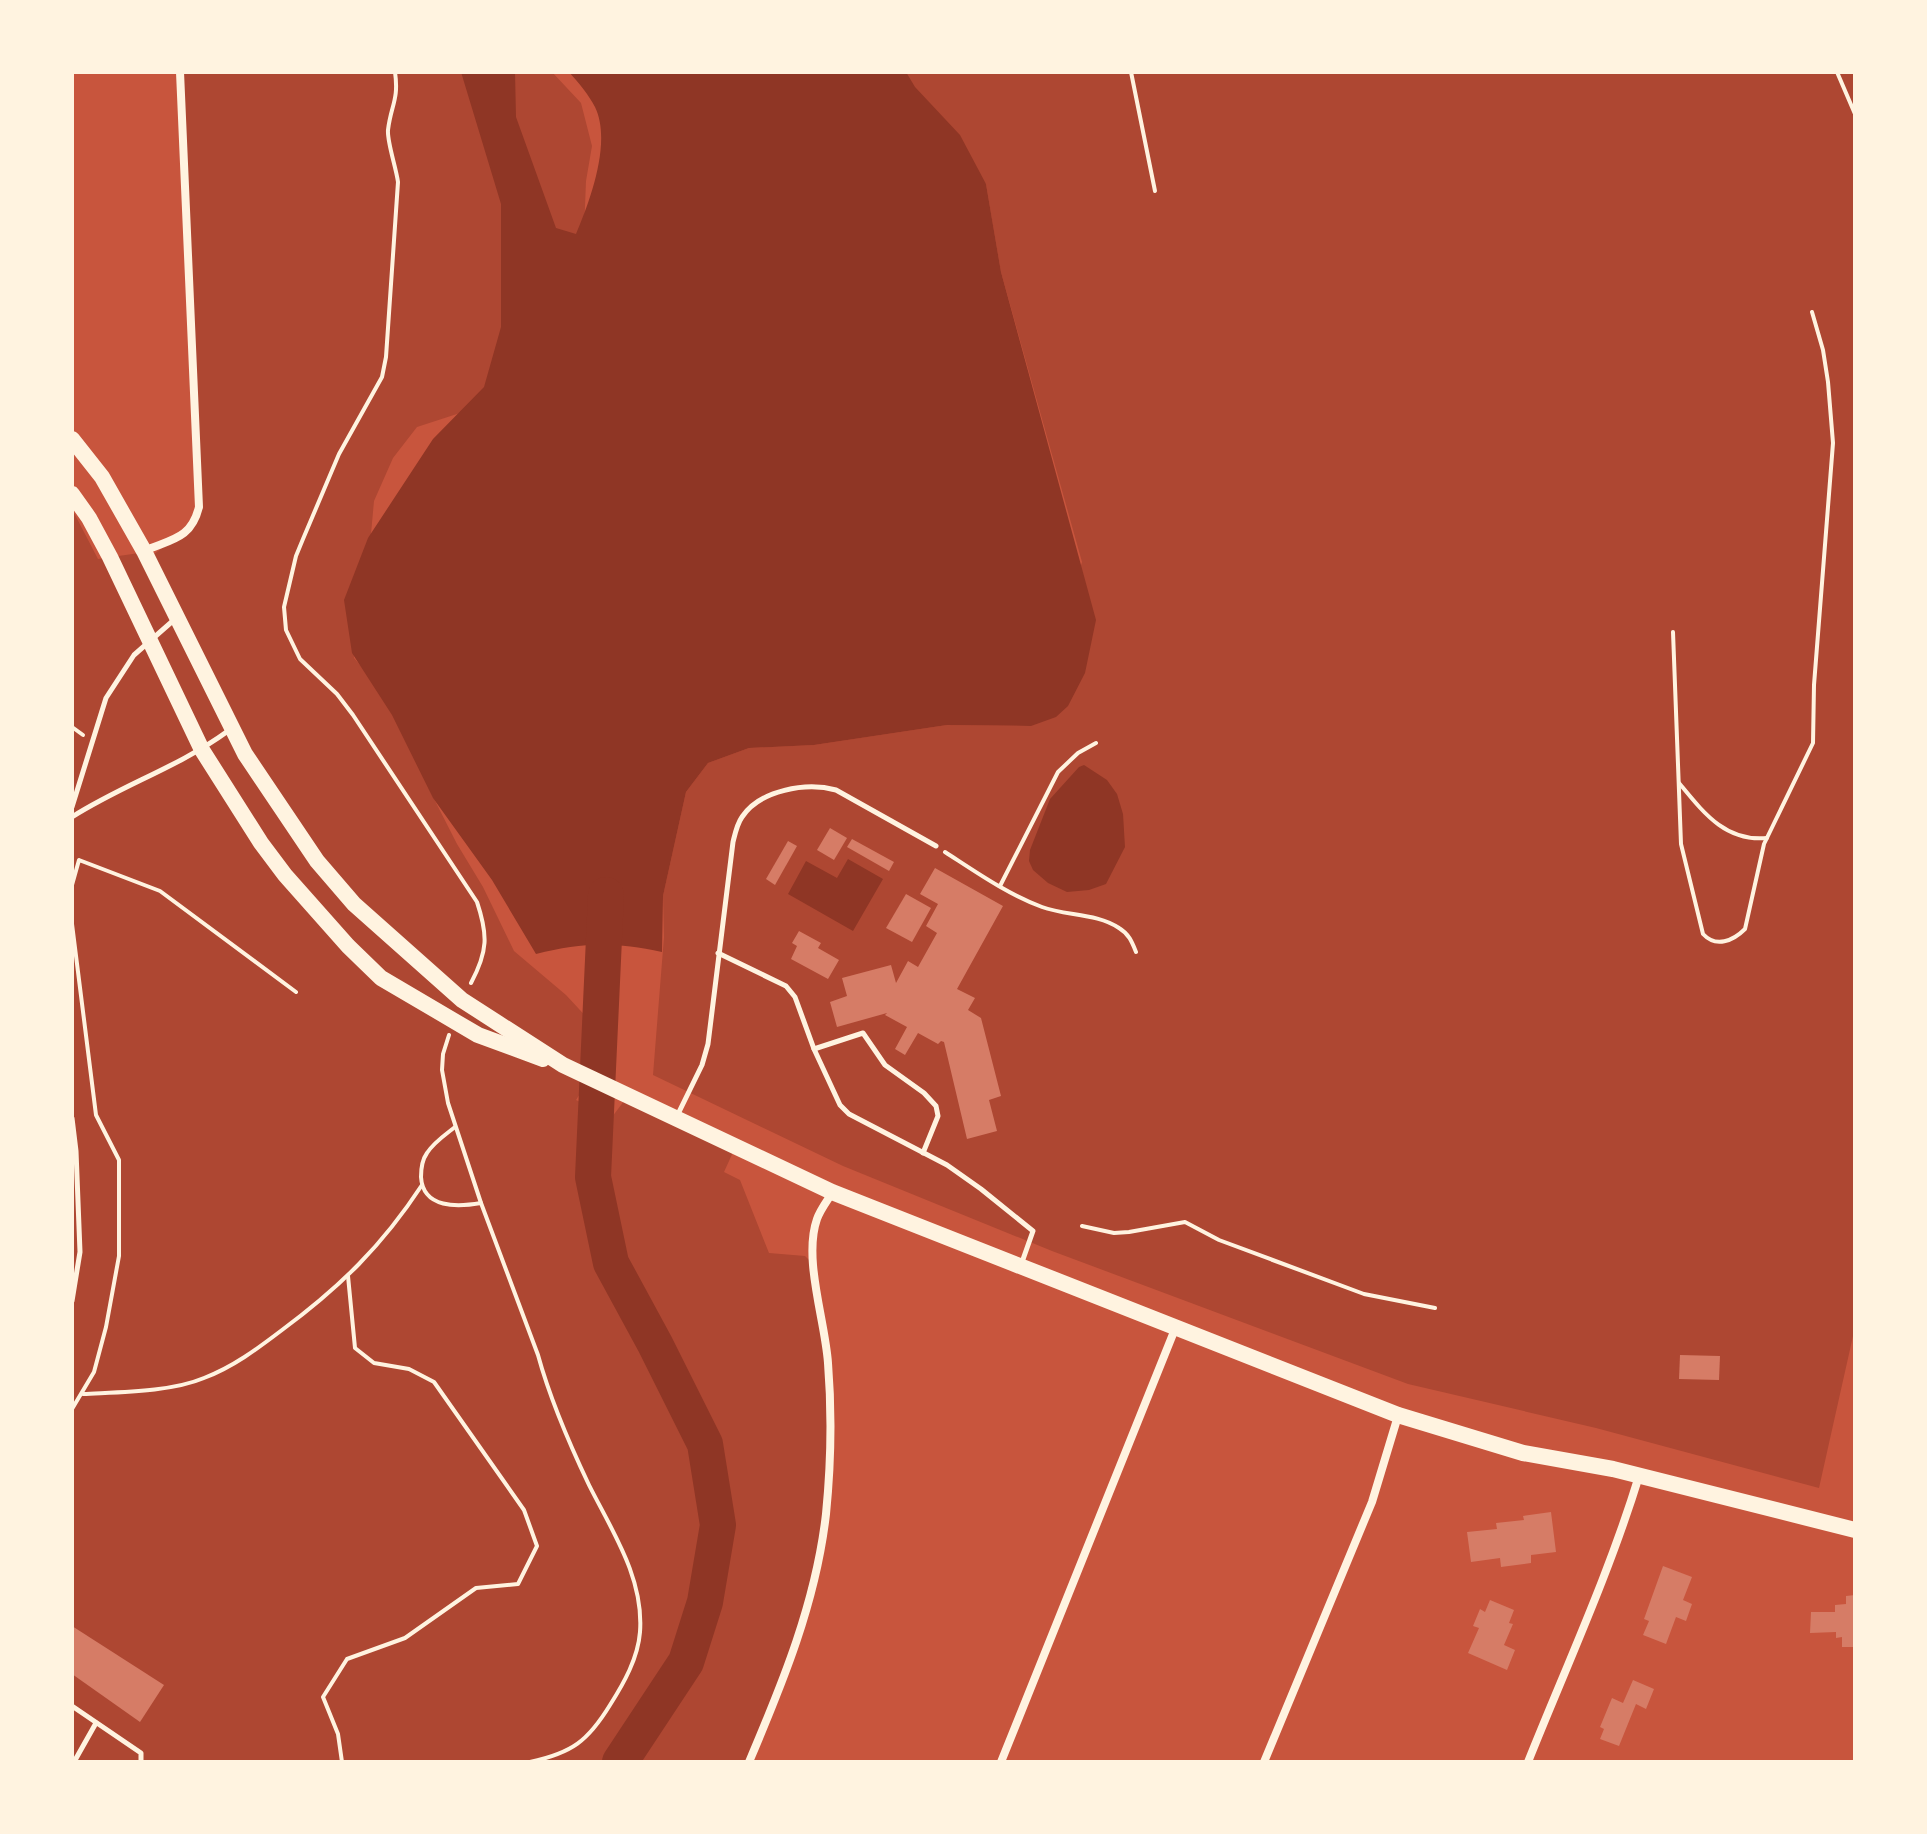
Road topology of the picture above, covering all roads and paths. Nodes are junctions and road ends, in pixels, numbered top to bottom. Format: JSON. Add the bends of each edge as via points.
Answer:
{"nodes":[{"id":1,"x":180,"y":72,"type":"edge"},
{"id":2,"x":395,"y":72,"type":"edge"},
{"id":3,"x":1131,"y":72,"type":"edge"},
{"id":4,"x":1837,"y":72,"type":"edge"},
{"id":5,"x":1855,"y":114,"type":"edge"},
{"id":6,"x":1155,"y":191,"type":"dead end"},
{"id":7,"x":1812,"y":312,"type":"dead end"},
{"id":8,"x":72,"y":439,"type":"edge"},
{"id":9,"x":72,"y":494,"type":"edge"},
{"id":10,"x":144,"y":551,"type":"junction"},
{"id":11,"x":176,"y":618,"type":"junction"},
{"id":12,"x":1673,"y":632,"type":"dead end"},
{"id":13,"x":148,"y":642,"type":"junction"},
{"id":14,"x":72,"y":727,"type":"edge"},
{"id":15,"x":233,"y":728,"type":"junction"},
{"id":16,"x":78,"y":732,"type":"dead end"},
{"id":17,"x":1096,"y":743,"type":"dead end"},
{"id":18,"x":202,"y":750,"type":"junction"},
{"id":19,"x":1677,"y":781,"type":"junction"},
{"id":20,"x":72,"y":807,"type":"edge"},
{"id":21,"x":72,"y":817,"type":"edge"},
{"id":22,"x":1767,"y":838,"type":"junction"},
{"id":23,"x":936,"y":846,"type":"joint"},
{"id":24,"x":72,"y":885,"type":"edge"},
{"id":25,"x":1000,"y":886,"type":"junction"},
{"id":26,"x":72,"y":924,"type":"edge"},
{"id":27,"x":1136,"y":952,"type":"dead end"},
{"id":28,"x":718,"y":953,"type":"junction"},
{"id":29,"x":296,"y":992,"type":"dead end"},
{"id":30,"x":462,"y":1000,"type":"junction"},
{"id":31,"x":453,"y":1021,"type":"junction"},
{"id":32,"x":814,"y":1049,"type":"junction"},
{"id":33,"x":563,"y":1065,"type":"junction"},
{"id":34,"x":72,"y":1118,"type":"edge"},
{"id":35,"x":676,"y":1118,"type":"junction"},
{"id":36,"x":455,"y":1127,"type":"junction"},
{"id":37,"x":923,"y":1153,"type":"junction"},
{"id":38,"x":422,"y":1185,"type":"junction"},
{"id":39,"x":832,"y":1192,"type":"junction"},
{"id":40,"x":481,"y":1203,"type":"junction"},
{"id":41,"x":1082,"y":1226,"type":"dead end"},
{"id":42,"x":1020,"y":1267,"type":"junction"},
{"id":43,"x":348,"y":1276,"type":"junction"},
{"id":44,"x":72,"y":1301,"type":"edge"},
{"id":45,"x":1435,"y":1308,"type":"dead end"},
{"id":46,"x":1175,"y":1329,"type":"junction"},
{"id":47,"x":83,"y":1394,"type":"junction"},
{"id":48,"x":72,"y":1409,"type":"edge"},
{"id":49,"x":1402,"y":1416,"type":"junction"},
{"id":50,"x":1639,"y":1476,"type":"junction"},
{"id":51,"x":1855,"y":1530,"type":"edge"},
{"id":52,"x":72,"y":1706,"type":"edge"},
{"id":53,"x":96,"y":1723,"type":"junction"},
{"id":54,"x":74,"y":1762,"type":"edge"},
{"id":55,"x":141,"y":1762,"type":"edge"},
{"id":56,"x":342,"y":1762,"type":"edge"},
{"id":57,"x":530,"y":1762,"type":"edge"},
{"id":58,"x":749,"y":1762,"type":"edge"},
{"id":59,"x":1001,"y":1762,"type":"edge"},
{"id":60,"x":1264,"y":1762,"type":"edge"},
{"id":61,"x":1528,"y":1762,"type":"edge"}],
"edges":[{"from":1,"to":10,"type":"street","via":[[199,507],[189,531]]},
{"from":2,"to":30,"type":"path","via":[[398,93],[388,134],[398,182],[386,357],[377,390],[339,454],[296,556],[284,607],[286,630],[300,659],[353,715],[477,902],[487,938]]},
{"from":3,"to":6,"type":"path"},
{"from":4,"to":5,"type":"path"},
{"from":7,"to":22,"type":"path","via":[[1823,350],[1833,443],[1813,743]]},
{"from":8,"to":10,"type":"main road","via":[[102,477]]},
{"from":9,"to":13,"type":"main road","via":[[110,557]]},
{"from":10,"to":11,"type":"main road"},
{"from":11,"to":13,"type":"lane"},
{"from":11,"to":15,"type":"main road"},
{"from":12,"to":19,"type":"path"},
{"from":13,"to":18,"type":"main road"},
{"from":13,"to":20,"type":"lane","via":[[106,698]]},
{"from":14,"to":16,"type":"path"},
{"from":15,"to":18,"type":"lane"},
{"from":15,"to":30,"type":"main road","via":[[317,861],[354,904]]},
{"from":17,"to":25,"type":"path","via":[[1058,772]]},
{"from":18,"to":21,"type":"lane"},
{"from":18,"to":31,"type":"main road","via":[[261,843],[348,946],[381,978]]},
{"from":19,"to":22,"type":"path","via":[[1723,829],[1744,838]]},
{"from":19,"to":22,"type":"path","via":[[1681,844],[1703,934],[1711,941],[1728,941],[1745,929]]},
{"from":23,"to":25,"type":"path"},
{"from":23,"to":28,"type":"lane","via":[[836,790],[807,787],[768,795],[740,819]]},
{"from":24,"to":29,"type":"path","via":[[79,860],[160,891]]},
{"from":25,"to":27,"type":"path","via":[[1044,908],[1108,922],[1130,937]]},
{"from":26,"to":47,"type":"path","via":[[96,1115],[119,1160],[119,1256],[94,1372]]},
{"from":28,"to":32,"type":"lane","via":[[786,986]]},
{"from":28,"to":35,"type":"lane","via":[[708,1044]]},
{"from":30,"to":33,"type":"main road"},
{"from":31,"to":33,"type":"main road"},
{"from":31,"to":36,"type":"path","via":[[442,1070]]},
{"from":32,"to":37,"type":"lane","via":[[849,1114]]},
{"from":32,"to":37,"type":"lane","via":[[863,1033],[885,1065],[936,1106],[938,1116]]},
{"from":33,"to":35,"type":"main road"},
{"from":34,"to":44,"type":"lane","via":[[80,1252]]},
{"from":35,"to":39,"type":"main road"},
{"from":36,"to":38,"type":"path","via":[[425,1155]]},
{"from":36,"to":40,"type":"path"},
{"from":37,"to":42,"type":"lane","via":[[981,1189],[1033,1231]]},
{"from":38,"to":40,"type":"path","via":[[441,1204]]},
{"from":38,"to":43,"type":"path"},
{"from":39,"to":42,"type":"main road"},
{"from":39,"to":58,"type":"street","via":[[817,1219],[811,1253],[832,1414],[826,1515],[805,1617]]},
{"from":40,"to":57,"type":"path","via":[[548,1391],[622,1549],[640,1620],[638,1648],[597,1726],[573,1749]]},
{"from":41,"to":45,"type":"path","via":[[1114,1233],[1185,1222],[1219,1240],[1375,1298]]},
{"from":42,"to":46,"type":"main road"},
{"from":43,"to":47,"type":"path","via":[[243,1359],[202,1380]]},
{"from":43,"to":56,"type":"path","via":[[355,1348],[374,1363],[409,1369],[434,1382],[524,1510],[537,1546],[518,1584],[476,1588],[405,1638],[347,1659],[323,1697],[338,1734]]},
{"from":46,"to":49,"type":"main road"},
{"from":46,"to":59,"type":"street"},
{"from":47,"to":48,"type":"path"},
{"from":49,"to":50,"type":"main road","via":[[1523,1453]]},
{"from":49,"to":60,"type":"street"},
{"from":50,"to":51,"type":"main road"},
{"from":50,"to":61,"type":"street"},
{"from":52,"to":53,"type":"lane"},
{"from":53,"to":54,"type":"lane"},
{"from":53,"to":55,"type":"lane","via":[[141,1753]]}]}
